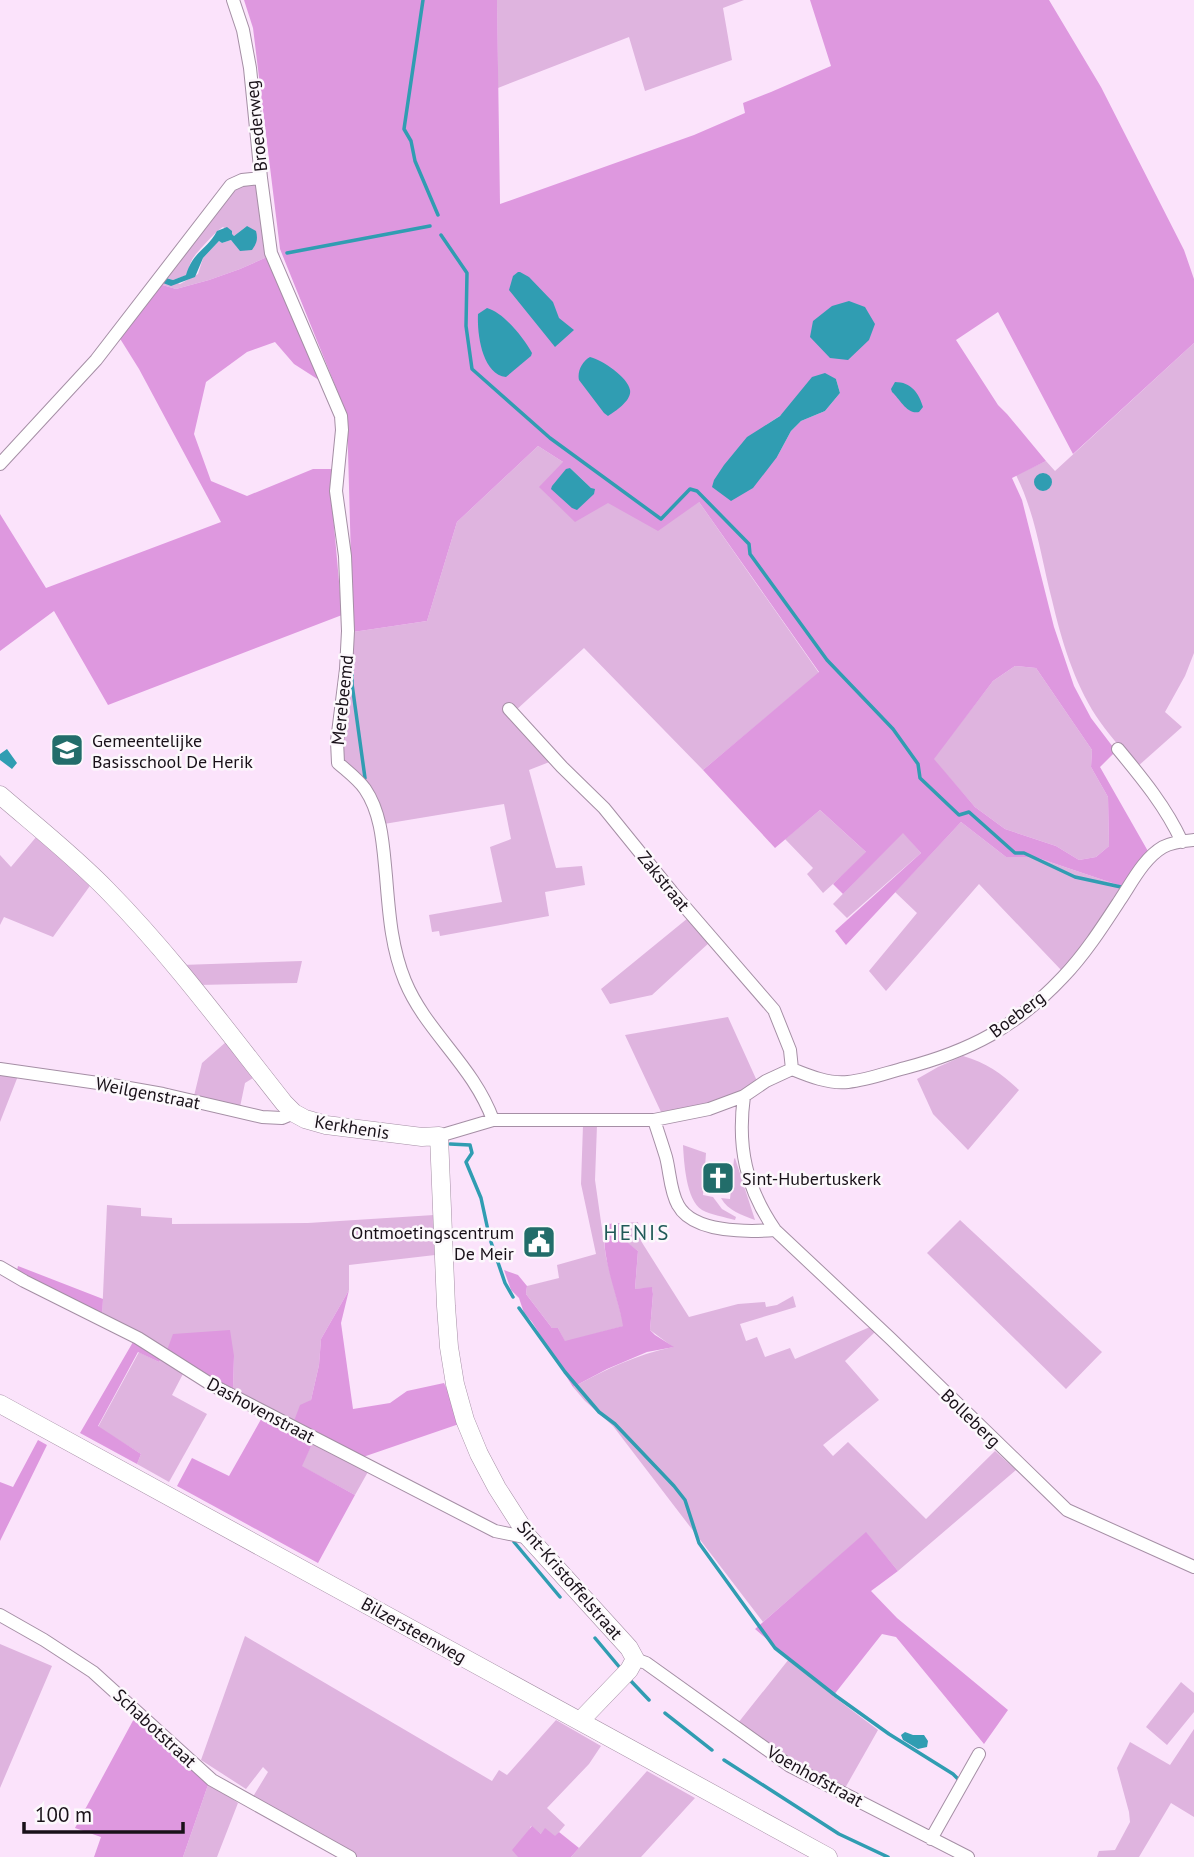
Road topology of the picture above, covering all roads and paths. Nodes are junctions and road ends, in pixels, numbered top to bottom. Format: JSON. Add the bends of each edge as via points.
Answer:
{"nodes":[{"id":1,"x":233,"y":0,"type":"edge"},
{"id":2,"x":261,"y":178,"type":"junction"},
{"id":3,"x":271,"y":253,"type":"joint"},
{"id":4,"x":0,"y":464,"type":"edge"},
{"id":5,"x":509,"y":709,"type":"dead end"},
{"id":6,"x":1118,"y":749,"type":"dead end"},
{"id":7,"x":0,"y":794,"type":"edge"},
{"id":8,"x":1188,"y":841,"type":"edge"},
{"id":9,"x":0,"y":1069,"type":"edge"},
{"id":10,"x":792,"y":1069,"type":"junction"},
{"id":11,"x":744,"y":1096,"type":"junction"},
{"id":12,"x":295,"y":1113,"type":"junction"},
{"id":13,"x":493,"y":1120,"type":"junction"},
{"id":14,"x":654,"y":1120,"type":"junction"},
{"id":15,"x":439,"y":1136,"type":"junction"},
{"id":16,"x":775,"y":1230,"type":"junction"},
{"id":17,"x":0,"y":1267,"type":"edge"},
{"id":18,"x":0,"y":1404,"type":"edge"},
{"id":19,"x":529,"y":1538,"type":"junction"},
{"id":20,"x":1194,"y":1567,"type":"edge"},
{"id":21,"x":0,"y":1615,"type":"edge"},
{"id":22,"x":635,"y":1659,"type":"junction"},
{"id":23,"x":580,"y":1721,"type":"junction"},
{"id":24,"x":979,"y":1754,"type":"dead end"},
{"id":25,"x":931,"y":1839,"type":"junction"},
{"id":26,"x":350,"y":1857,"type":"edge"},
{"id":27,"x":828,"y":1857,"type":"edge"},
{"id":28,"x":968,"y":1857,"type":"edge"}],
"edges":[{"from":1,"to":2,"type":"street","name":"Broederweg","via":[[250,68]]},
{"from":2,"to":3,"type":"street","name":"Broederweg"},
{"from":2,"to":4,"type":"street","via":[[231,185],[96,360]]},
{"from":3,"to":13,"type":"street","name":"Merebeemd","via":[[341,416],[336,491],[348,631],[338,763],[365,789],[382,834],[393,940],[405,982],[468,1071]]},
{"from":5,"to":10,"type":"street","name":"Zakstraat","via":[[604,808],[774,1010],[790,1050]]},
{"from":6,"to":8,"type":"street","name":"Boeberg"},
{"from":7,"to":12,"type":"street","name":"Kerkhenis","via":[[108,890]]},
{"from":8,"to":10,"type":"street","name":"Boeberg","via":[[1166,845],[1154,853],[1065,976],[1002,1029],[940,1058],[847,1083]]},
{"from":9,"to":12,"type":"street","name":"Weilgenstraat","via":[[150,1092],[262,1117]]},
{"from":10,"to":11,"type":"street","name":"Kerkhenis"},
{"from":11,"to":14,"type":"street","name":"Kerkhenis","via":[[709,1109]]},
{"from":11,"to":16,"type":"street","name":"Bolleberg","via":[[744,1162],[761,1209]]},
{"from":12,"to":15,"type":"street","name":"Kerkhenis","via":[[326,1125]]},
{"from":13,"to":14,"type":"street","name":"Kerkhenis"},
{"from":13,"to":15,"type":"street","name":"Kerkhenis"},
{"from":14,"to":16,"type":"street","via":[[675,1200],[686,1215],[717,1227]]},
{"from":15,"to":19,"type":"street","name":"Sint-Kristoffelstraat","via":[[446,1306],[455,1384],[479,1454]]},
{"from":16,"to":20,"type":"street","name":"Bolleberg","via":[[1067,1510]]},
{"from":17,"to":19,"type":"street","name":"Dashovenstraat","via":[[138,1338],[212,1385],[483,1525]]},
{"from":18,"to":23,"type":"street","name":"Bilzersteenweg"},
{"from":19,"to":22,"type":"street","name":"Sint-Kristoffelstraat"},
{"from":21,"to":26,"type":"street","name":"Schabotstraat","via":[[93,1672],[212,1780]]},
{"from":22,"to":23,"type":"street"},
{"from":22,"to":25,"type":"street","name":"Voenhofstraat","via":[[790,1766]]},
{"from":23,"to":27,"type":"street","name":"Bilzersteenweg"},
{"from":24,"to":25,"type":"street"},
{"from":25,"to":28,"type":"street","name":"Voenhofstraat"}]}
